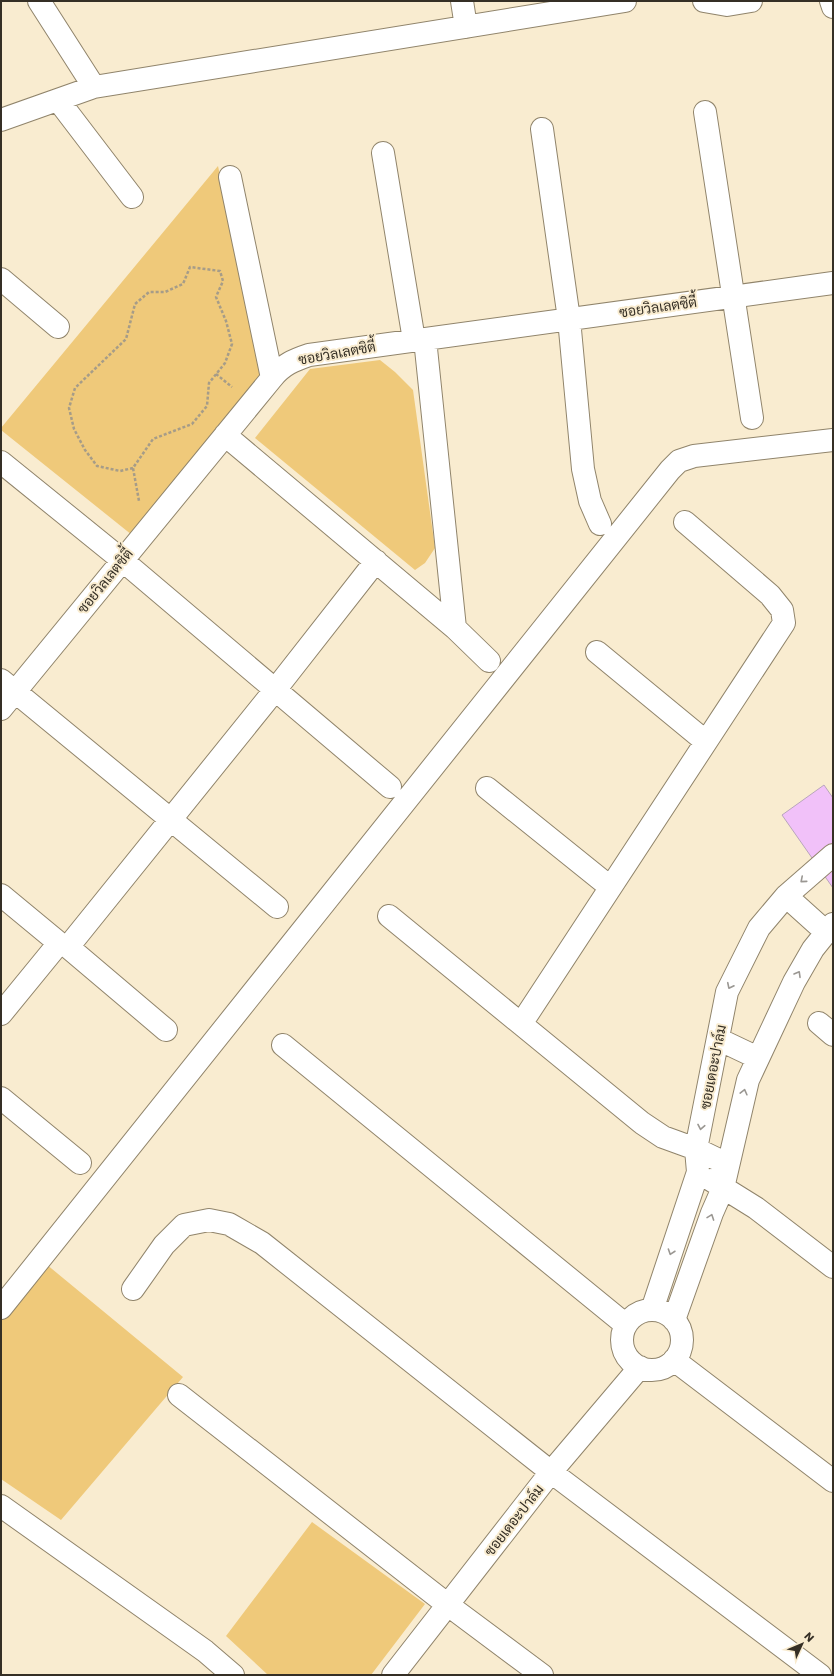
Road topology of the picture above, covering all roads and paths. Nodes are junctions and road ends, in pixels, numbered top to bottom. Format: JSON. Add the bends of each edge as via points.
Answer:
{"nodes":[{"id":1,"x":39,"y":1,"type":"edge"},
{"id":2,"x":462,"y":1,"type":"edge"},
{"id":3,"x":624,"y":1,"type":"edge"},
{"id":4,"x":704,"y":1,"type":"edge"},
{"id":5,"x":751,"y":1,"type":"edge"},
{"id":6,"x":831,"y":1,"type":"edge"},
{"id":7,"x":833,"y":7,"type":"edge"},
{"id":8,"x":466,"y":27,"type":"junction"},
{"id":9,"x":94,"y":87,"type":"junction"},
{"id":10,"x":58,"y":100,"type":"junction"},
{"id":11,"x":705,"y":112,"type":"dead end"},
{"id":12,"x":1,"y":120,"type":"edge"},
{"id":13,"x":542,"y":129,"type":"dead end"},
{"id":14,"x":384,"y":153,"type":"dead end"},
{"id":15,"x":230,"y":177,"type":"dead end"},
{"id":16,"x":132,"y":197,"type":"dead end"},
{"id":17,"x":1,"y":279,"type":"edge"},
{"id":18,"x":833,"y":283,"type":"edge"},
{"id":19,"x":733,"y":297,"type":"junction"},
{"id":20,"x":570,"y":319,"type":"junction"},
{"id":21,"x":58,"y":327,"type":"dead end"},
{"id":22,"x":419,"y":340,"type":"junction"},
{"id":23,"x":272,"y":378,"type":"junction"},
{"id":24,"x":752,"y":418,"type":"dead end"},
{"id":25,"x":225,"y":435,"type":"junction"},
{"id":26,"x":833,"y":440,"type":"edge"},
{"id":27,"x":1,"y":462,"type":"edge"},
{"id":28,"x":133,"y":468,"type":"junction"},
{"id":29,"x":685,"y":522,"type":"dead end"},
{"id":30,"x":600,"y":524,"type":"dead end"},
{"id":31,"x":139,"y":540,"type":"junction"},
{"id":32,"x":122,"y":560,"type":"junction"},
{"id":33,"x":376,"y":561,"type":"junction"},
{"id":34,"x":454,"y":628,"type":"junction"},
{"id":35,"x":597,"y":652,"type":"dead end"},
{"id":36,"x":489,"y":661,"type":"dead end"},
{"id":37,"x":8,"y":686,"type":"edge"},
{"id":38,"x":275,"y":690,"type":"junction"},
{"id":39,"x":1,"y":708,"type":"edge"},
{"id":40,"x":705,"y":741,"type":"junction"},
{"id":41,"x":390,"y":787,"type":"dead end"},
{"id":42,"x":487,"y":788,"type":"dead end"},
{"id":43,"x":171,"y":820,"type":"junction"},
{"id":44,"x":833,"y":855,"type":"edge"},
{"id":45,"x":610,"y":887,"type":"junction"},
{"id":46,"x":1,"y":895,"type":"edge"},
{"id":47,"x":786,"y":896,"type":"junction"},
{"id":48,"x":277,"y":907,"type":"dead end"},
{"id":49,"x":389,"y":916,"type":"dead end"},
{"id":50,"x":830,"y":928,"type":"edge"},
{"id":51,"x":64,"y":945,"type":"junction"},
{"id":52,"x":1,"y":1014,"type":"edge"},
{"id":53,"x":521,"y":1024,"type":"junction"},
{"id":54,"x":166,"y":1030,"type":"dead end"},
{"id":55,"x":718,"y":1039,"type":"junction"},
{"id":56,"x":283,"y":1046,"type":"dead end"},
{"id":57,"x":758,"y":1058,"type":"junction"},
{"id":58,"x":1,"y":1098,"type":"edge"},
{"id":59,"x":696,"y":1149,"type":"junction"},
{"id":60,"x":80,"y":1163,"type":"dead end"},
{"id":61,"x":728,"y":1164,"type":"junction"},
{"id":62,"x":698,"y":1172,"type":"junction"},
{"id":63,"x":723,"y":1188,"type":"junction"},
{"id":64,"x":833,"y":1267,"type":"edge"},
{"id":65,"x":133,"y":1289,"type":"dead end"},
{"id":66,"x":1,"y":1308,"type":"edge"},
{"id":67,"x":652,"y":1310,"type":"junction"},
{"id":68,"x":674,"y":1320,"type":"junction"},
{"id":69,"x":626,"y":1325,"type":"junction"},
{"id":70,"x":674,"y":1360,"type":"junction"},
{"id":71,"x":640,"y":1367,"type":"junction"},
{"id":72,"x":179,"y":1396,"type":"dead end"},
{"id":73,"x":552,"y":1472,"type":"junction"},
{"id":74,"x":833,"y":1481,"type":"edge"},
{"id":75,"x":1,"y":1506,"type":"edge"},
{"id":76,"x":448,"y":1604,"type":"junction"},
{"id":77,"x":233,"y":1675,"type":"edge"},
{"id":78,"x":393,"y":1675,"type":"edge"},
{"id":79,"x":542,"y":1675,"type":"edge"},
{"id":80,"x":820,"y":1675,"type":"edge"}],
"edges":[{"from":1,"to":9,"type":"street"},
{"from":2,"to":8,"type":"street"},
{"from":3,"to":8,"type":"street"},
{"from":4,"to":5,"type":"street","via":[[728,5]]},
{"from":6,"to":7,"type":"street"},
{"from":8,"to":9,"type":"street"},
{"from":9,"to":10,"type":"street"},
{"from":10,"to":12,"type":"street"},
{"from":10,"to":16,"type":"street"},
{"from":11,"to":19,"type":"street"},
{"from":13,"to":20,"type":"street"},
{"from":14,"to":22,"type":"street"},
{"from":15,"to":23,"type":"street"},
{"from":17,"to":21,"type":"street"},
{"from":18,"to":19,"type":"street","name":"ซอยวิลเลตซิตี้"},
{"from":19,"to":20,"type":"street","name":"ซอยวิลเลตซิตี้"},
{"from":19,"to":24,"type":"street"},
{"from":20,"to":22,"type":"street","name":"ซอยวิลเลตซิตี้"},
{"from":20,"to":30,"type":"street","via":[[584,469],[590,501]]},
{"from":22,"to":23,"type":"street","name":"ซอยวิลเลตซิตี้","via":[[309,355],[292,360]]},
{"from":22,"to":34,"type":"street"},
{"from":23,"to":25,"type":"street","name":"ซอยวิลเลตซิตี้"},
{"from":25,"to":31,"type":"street","name":"ซอยวิลเลตซิตี้"},
{"from":25,"to":33,"type":"street"},
{"from":26,"to":66,"type":"street","via":[[694,456],[679,461],[670,470]]},
{"from":27,"to":32,"type":"street"},
{"from":28,"to":28,"type":"path","via":[[120,471],[97,466],[85,450],[74,429],[69,408],[75,388],[126,339],[135,304],[149,292],[165,292],[183,284],[190,267],[220,271],[223,281],[216,297],[232,344],[225,364],[209,383],[206,406],[192,424],[153,440]]},
{"from":28,"to":31,"type":"path","via":[[140,510]]},
{"from":29,"to":40,"type":"street","via":[[770,595],[782,610],[784,623]]},
{"from":31,"to":32,"type":"street","name":"ซอยวิลเลตซิตี้"},
{"from":32,"to":37,"type":"street","name":"ซอยวิลเลตซิตี้"},
{"from":32,"to":38,"type":"street"},
{"from":33,"to":34,"type":"street"},
{"from":33,"to":38,"type":"street"},
{"from":34,"to":36,"type":"street"},
{"from":35,"to":40,"type":"street"},
{"from":37,"to":39,"type":"street","name":"ซอยวิลเลตซิตี้"},
{"from":37,"to":43,"type":"street"},
{"from":38,"to":41,"type":"street"},
{"from":38,"to":43,"type":"street"},
{"from":40,"to":45,"type":"street"},
{"from":42,"to":45,"type":"street"},
{"from":43,"to":48,"type":"street"},
{"from":43,"to":51,"type":"street"},
{"from":44,"to":47,"type":"street","name":"ซอยเดอะปาล์ม","one_way":true},
{"from":45,"to":53,"type":"street"},
{"from":46,"to":51,"type":"street"},
{"from":47,"to":50,"type":"street"},
{"from":47,"to":55,"type":"street","name":"ซอยเดอะปาล์ม","one_way":true,"via":[[760,928],[727,992]]},
{"from":49,"to":53,"type":"street"},
{"from":57,"to":50,"type":"street","one_way":true,"via":[[794,982],[813,949]]},
{"from":51,"to":52,"type":"street"},
{"from":51,"to":54,"type":"street"},
{"from":53,"to":59,"type":"street","via":[[642,1123],[663,1137]]},
{"from":55,"to":57,"type":"street"},
{"from":55,"to":59,"type":"street","name":"ซอยเดอะปาล์ม","one_way":true},
{"from":56,"to":69,"type":"street"},
{"from":61,"to":57,"type":"street","one_way":true,"via":[[748,1080]]},
{"from":58,"to":60,"type":"street"},
{"from":59,"to":61,"type":"street"},
{"from":59,"to":62,"type":"street","name":"ซอยเดอะปาล์ม"},
{"from":61,"to":63,"type":"street"},
{"from":62,"to":63,"type":"street"},
{"from":62,"to":67,"type":"street","name":"ซอยเดอะปาล์ม","one_way":true},
{"from":63,"to":64,"type":"street","via":[[756,1208]]},
{"from":68,"to":63,"type":"street","one_way":true},
{"from":65,"to":73,"type":"street","via":[[164,1245],[184,1225],[209,1220],[229,1224],[262,1243]]},
{"from":67,"to":68,"type":"street","via":[[668,1315]]},
{"from":67,"to":69,"type":"street","via":[[632,1317]]},
{"from":68,"to":70,"type":"street","via":[[682,1336],[682,1345]]},
{"from":69,"to":71,"type":"street","via":[[622,1335],[625,1354],[631,1362]]},
{"from":70,"to":71,"type":"street","via":[[658,1370]]},
{"from":70,"to":74,"type":"street"},
{"from":71,"to":73,"type":"street","name":"ซอยเดอะปาล์ม"},
{"from":72,"to":76,"type":"street"},
{"from":73,"to":76,"type":"street","name":"ซอยเดอะปาล์ม"},
{"from":73,"to":80,"type":"street"},
{"from":75,"to":77,"type":"street","via":[[205,1650]]},
{"from":76,"to":78,"type":"street","name":"ซอยเดอะปาล์ม"},
{"from":76,"to":79,"type":"street"}]}
